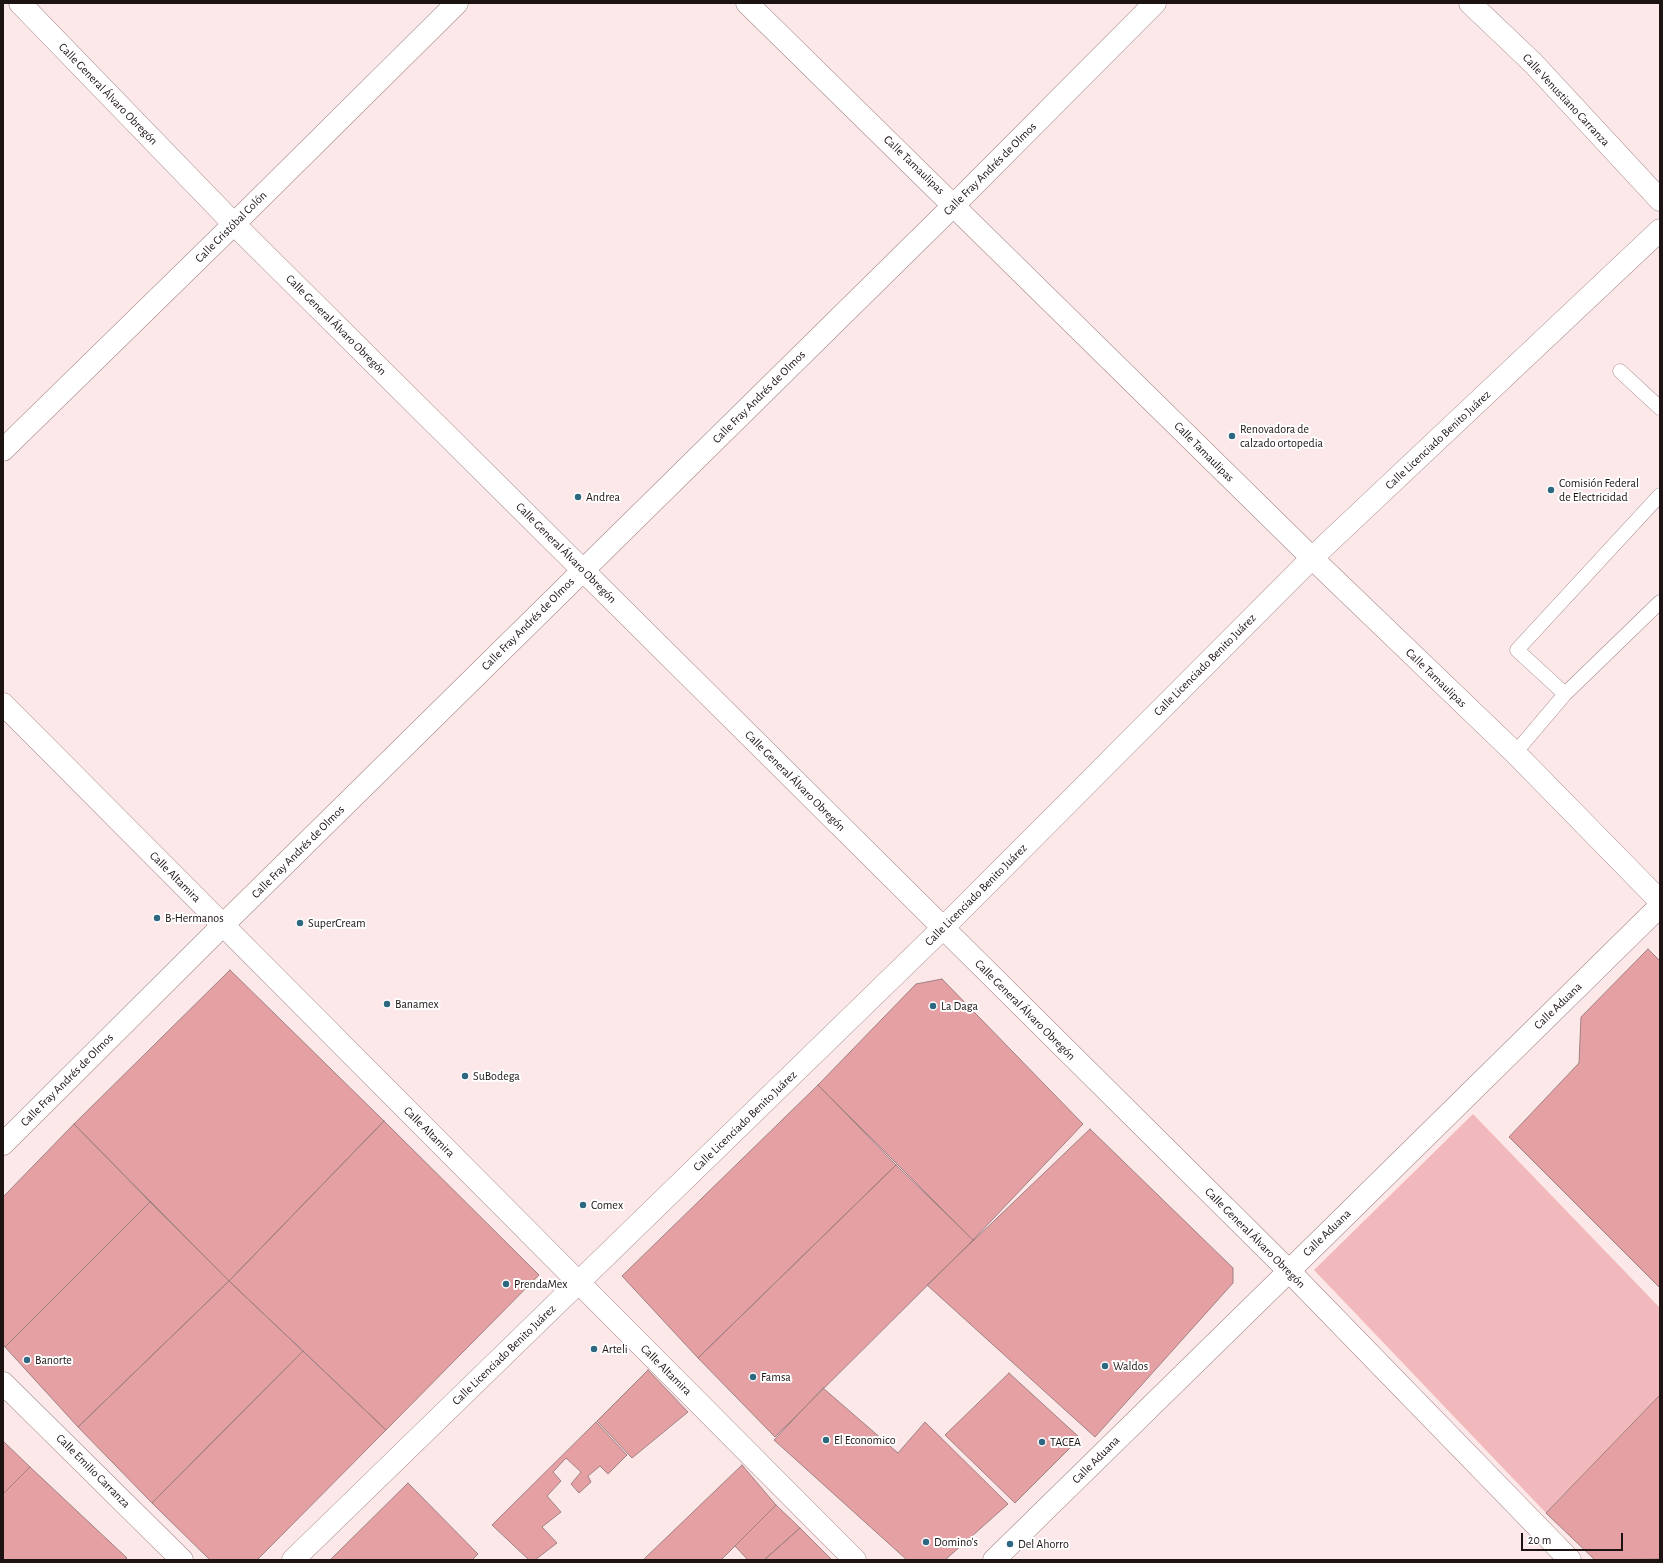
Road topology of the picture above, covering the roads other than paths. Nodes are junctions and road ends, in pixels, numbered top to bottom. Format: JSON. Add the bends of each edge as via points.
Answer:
{"nodes":[{"id":1,"x":20,"y":3,"type":"edge"},
{"id":2,"x":457,"y":3,"type":"edge"},
{"id":3,"x":747,"y":3,"type":"edge"},
{"id":4,"x":1155,"y":3,"type":"edge"},
{"id":5,"x":1470,"y":3,"type":"edge"},
{"id":6,"x":1660,"y":200,"type":"edge"},
{"id":7,"x":954,"y":205,"type":"junction"},
{"id":8,"x":234,"y":224,"type":"junction"},
{"id":9,"x":1660,"y":230,"type":"edge"},
{"id":10,"x":1620,"y":371,"type":"dead end"},
{"id":11,"x":1660,"y":408,"type":"edge"},
{"id":12,"x":3,"y":450,"type":"edge"},
{"id":13,"x":1660,"y":495,"type":"edge"},
{"id":14,"x":1312,"y":558,"type":"junction"},
{"id":15,"x":583,"y":570,"type":"junction"},
{"id":16,"x":1660,"y":602,"type":"edge"},
{"id":17,"x":1565,"y":694,"type":"junction"},
{"id":18,"x":3,"y":704,"type":"edge"},
{"id":19,"x":1515,"y":753,"type":"junction"},
{"id":20,"x":1660,"y":901,"type":"edge"},
{"id":21,"x":1660,"y":906,"type":"edge"},
{"id":22,"x":223,"y":926,"type":"junction"},
{"id":23,"x":943,"y":928,"type":"junction"},
{"id":24,"x":3,"y":1144,"type":"edge"},
{"id":25,"x":1288,"y":1271,"type":"junction"},
{"id":26,"x":579,"y":1282,"type":"junction"},
{"id":27,"x":3,"y":1383,"type":"edge"},
{"id":28,"x":182,"y":1560,"type":"edge"},
{"id":29,"x":293,"y":1560,"type":"edge"},
{"id":30,"x":855,"y":1560,"type":"edge"},
{"id":31,"x":994,"y":1560,"type":"edge"},
{"id":32,"x":1570,"y":1560,"type":"edge"}],
"edges":[{"from":1,"to":8,"type":"main road","name":"Calle General Álvaro Obregón"},
{"from":2,"to":8,"type":"main road","name":"Calle Cristóbal Colón"},
{"from":3,"to":7,"type":"main road","name":"Calle Tamaulipas"},
{"from":4,"to":7,"type":"main road","name":"Calle Fray Andrés de Olmos"},
{"from":5,"to":6,"type":"main road","name":"Calle Venustiano Carranza","via":[[1532,64]]},
{"from":7,"to":14,"type":"main road","name":"Calle Tamaulipas"},
{"from":7,"to":15,"type":"main road","name":"Calle Fray Andrés de Olmos"},
{"from":8,"to":12,"type":"main road","name":"Calle Cristóbal Colón"},
{"from":8,"to":15,"type":"main road","name":"Calle General Álvaro Obregón"},
{"from":9,"to":14,"type":"main road","name":"Calle Licenciado Benito Juárez"},
{"from":10,"to":11,"type":"lane"},
{"from":13,"to":17,"type":"lane","via":[[1517,650]]},
{"from":14,"to":19,"type":"main road","name":"Calle Tamaulipas"},
{"from":14,"to":23,"type":"main road","name":"Calle Licenciado Benito Juárez"},
{"from":15,"to":22,"type":"main road","name":"Calle Fray Andrés de Olmos"},
{"from":15,"to":23,"type":"main road","name":"Calle General Álvaro Obregón"},
{"from":16,"to":17,"type":"lane"},
{"from":17,"to":19,"type":"lane"},
{"from":18,"to":22,"type":"main road","name":"Calle Altamira"},
{"from":19,"to":20,"type":"main road","name":"Calle Tamaulipas"},
{"from":21,"to":25,"type":"main road","name":"Calle Aduana"},
{"from":22,"to":24,"type":"main road","name":"Calle Fray Andrés de Olmos"},
{"from":22,"to":26,"type":"main road","name":"Calle Altamira"},
{"from":23,"to":25,"type":"main road","name":"Calle General Álvaro Obregón"},
{"from":23,"to":26,"type":"main road","name":"Calle Licenciado Benito Juárez"},
{"from":25,"to":31,"type":"main road","name":"Calle Aduana"},
{"from":25,"to":32,"type":"main road","name":"Calle General Álvaro Obregón"},
{"from":26,"to":29,"type":"main road","name":"Calle Licenciado Benito Juárez"},
{"from":26,"to":30,"type":"main road","name":"Calle Altamira"},
{"from":27,"to":28,"type":"main road","name":"Calle Emilio Carranza"}]}
